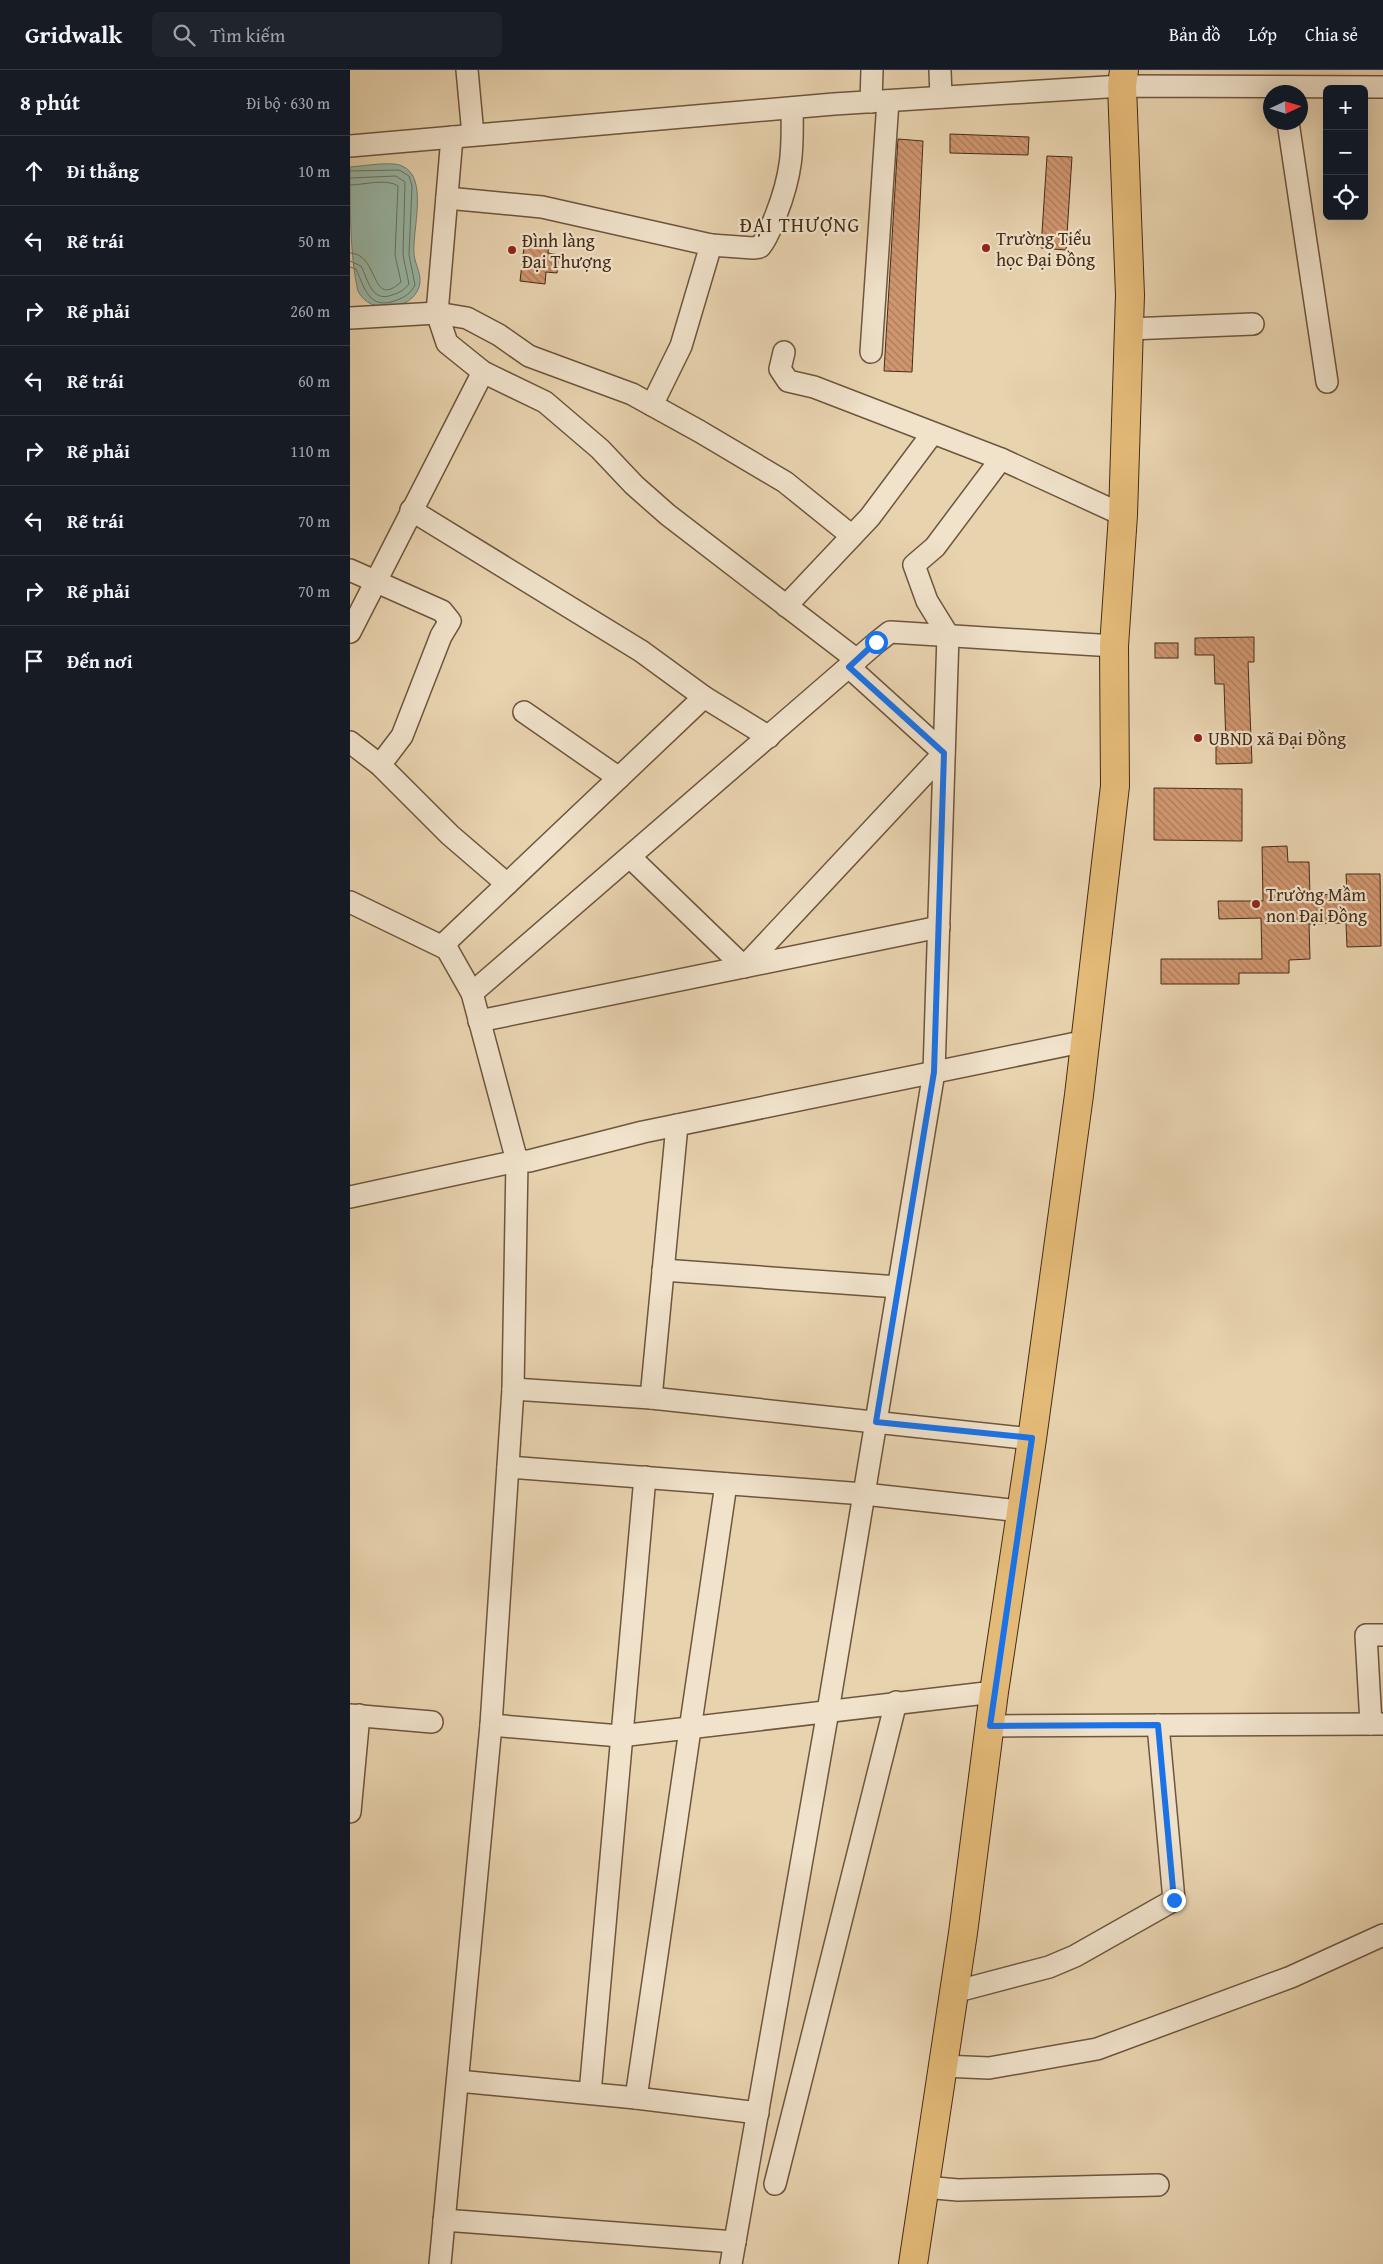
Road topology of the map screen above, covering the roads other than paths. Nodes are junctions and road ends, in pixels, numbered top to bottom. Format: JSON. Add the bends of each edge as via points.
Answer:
{"nodes":[{"id":1,"x":467,"y":70,"type":"edge"},
{"id":2,"x":872,"y":70,"type":"edge"},
{"id":3,"x":940,"y":70,"type":"edge"},
{"id":4,"x":1123,"y":78,"type":"edge"},
{"id":5,"x":1061,"y":80,"type":"edge"},
{"id":6,"x":1383,"y":87,"type":"edge"},
{"id":7,"x":1263,"y":88,"type":"edge"},
{"id":8,"x":1308,"y":88,"type":"edge"},
{"id":9,"x":941,"y":97,"type":"junction"},
{"id":10,"x":880,"y":101,"type":"junction"},
{"id":11,"x":792,"y":108,"type":"junction"},
{"id":12,"x":1289,"y":130,"type":"edge"},
{"id":13,"x":462,"y":136,"type":"junction"},
{"id":14,"x":350,"y":146,"type":"edge"},
{"id":15,"x":447,"y":198,"type":"junction"},
{"id":16,"x":711,"y":245,"type":"junction"},
{"id":17,"x":436,"y":313,"type":"junction"},
{"id":18,"x":350,"y":318,"type":"edge"},
{"id":19,"x":1253,"y":324,"type":"dead end"},
{"id":20,"x":1129,"y":329,"type":"junction"},
{"id":21,"x":784,"y":352,"type":"dead end"},
{"id":22,"x":871,"y":352,"type":"dead end"},
{"id":23,"x":483,"y":372,"type":"junction"},
{"id":24,"x":1327,"y":382,"type":"dead end"},
{"id":25,"x":652,"y":405,"type":"junction"},
{"id":26,"x":932,"y":434,"type":"junction"},
{"id":27,"x":1000,"y":459,"type":"junction"},
{"id":28,"x":411,"y":510,"type":"junction"},
{"id":29,"x":1123,"y":515,"type":"junction"},
{"id":30,"x":852,"y":536,"type":"junction"},
{"id":31,"x":350,"y":570,"type":"edge"},
{"id":32,"x":376,"y":580,"type":"junction"},
{"id":33,"x":786,"y":606,"type":"junction"},
{"id":34,"x":350,"y":632,"type":"edge"},
{"id":35,"x":948,"y":635,"type":"junction"},
{"id":36,"x":1114,"y":646,"type":"junction"},
{"id":37,"x":853,"y":664,"type":"junction"},
{"id":38,"x":704,"y":697,"type":"junction"},
{"id":39,"x":524,"y":712,"type":"dead end"},
{"id":40,"x":769,"y":737,"type":"junction"},
{"id":41,"x":350,"y":742,"type":"edge"},
{"id":42,"x":944,"y":753,"type":"junction"},
{"id":43,"x":380,"y":765,"type":"junction"},
{"id":44,"x":619,"y":778,"type":"junction"},
{"id":45,"x":630,"y":857,"type":"junction"},
{"id":46,"x":507,"y":884,"type":"junction"},
{"id":47,"x":350,"y":902,"type":"edge"},
{"id":48,"x":939,"y":927,"type":"junction"},
{"id":49,"x":447,"y":949,"type":"junction"},
{"id":50,"x":744,"y":967,"type":"junction"},
{"id":51,"x":472,"y":993,"type":"junction"},
{"id":52,"x":479,"y":1022,"type":"junction"},
{"id":53,"x":1086,"y":1041,"type":"junction"},
{"id":54,"x":934,"y":1072,"type":"junction"},
{"id":55,"x":678,"y":1125,"type":"junction"},
{"id":56,"x":517,"y":1161,"type":"junction"},
{"id":57,"x":350,"y":1197,"type":"edge"},
{"id":58,"x":663,"y":1270,"type":"junction"},
{"id":59,"x":898,"y":1287,"type":"junction"},
{"id":60,"x":513,"y":1389,"type":"junction"},
{"id":61,"x":650,"y":1398,"type":"junction"},
{"id":62,"x":876,"y":1422,"type":"junction"},
{"id":63,"x":1032,"y":1438,"type":"junction"},
{"id":64,"x":508,"y":1467,"type":"junction"},
{"id":65,"x":645,"y":1477,"type":"junction"},
{"id":66,"x":726,"y":1484,"type":"junction"},
{"id":67,"x":864,"y":1494,"type":"junction"},
{"id":68,"x":1020,"y":1511,"type":"junction"},
{"id":69,"x":1383,"y":1635,"type":"edge"},
{"id":70,"x":994,"y":1692,"type":"junction"},
{"id":71,"x":896,"y":1702,"type":"junction"},
{"id":72,"x":828,"y":1711,"type":"junction"},
{"id":73,"x":354,"y":1715,"type":"edge"},
{"id":74,"x":432,"y":1722,"type":"dead end"},
{"id":75,"x":1377,"y":1724,"type":"edge"},
{"id":76,"x":491,"y":1725,"type":"junction"},
{"id":77,"x":1158,"y":1725,"type":"junction"},
{"id":78,"x":990,"y":1726,"type":"junction"},
{"id":79,"x":691,"y":1728,"type":"junction"},
{"id":80,"x":622,"y":1736,"type":"junction"},
{"id":81,"x":350,"y":1812,"type":"edge"},
{"id":82,"x":1383,"y":1934,"type":"edge"},
{"id":83,"x":954,"y":1992,"type":"junction"},
{"id":84,"x":943,"y":2066,"type":"junction"},
{"id":85,"x":458,"y":2081,"type":"junction"},
{"id":86,"x":590,"y":2093,"type":"junction"},
{"id":87,"x":636,"y":2098,"type":"junction"},
{"id":88,"x":758,"y":2113,"type":"junction"},
{"id":89,"x":775,"y":2184,"type":"dead end"},
{"id":90,"x":1158,"y":2185,"type":"dead end"},
{"id":91,"x":924,"y":2186,"type":"junction"},
{"id":92,"x":444,"y":2220,"type":"junction"},
{"id":93,"x":735,"y":2242,"type":"junction"},
{"id":94,"x":440,"y":2264,"type":"edge"},
{"id":95,"x":731,"y":2264,"type":"edge"},
{"id":96,"x":913,"y":2264,"type":"edge"}],
"edges":[{"from":1,"to":13,"type":"street"},
{"from":2,"to":10,"type":"street"},
{"from":3,"to":9,"type":"street"},
{"from":4,"to":5,"type":"street"},
{"from":4,"to":7,"type":"street"},
{"from":4,"to":20,"type":"main road"},
{"from":5,"to":9,"type":"street"},
{"from":6,"to":8,"type":"street"},
{"from":9,"to":10,"type":"street"},
{"from":10,"to":11,"type":"street"},
{"from":10,"to":22,"type":"street"},
{"from":11,"to":13,"type":"street"},
{"from":11,"to":16,"type":"street","via":[[791,168],[767,238],[760,247],[753,248]]},
{"from":12,"to":24,"type":"street"},
{"from":13,"to":14,"type":"street"},
{"from":13,"to":15,"type":"street"},
{"from":15,"to":16,"type":"street","via":[[542,208]]},
{"from":15,"to":17,"type":"street"},
{"from":16,"to":25,"type":"street","via":[[681,346]]},
{"from":17,"to":18,"type":"street"},
{"from":17,"to":23,"type":"street","via":[[447,344]]},
{"from":17,"to":25,"type":"street","via":[[467,318],[529,356],[632,394]]},
{"from":19,"to":20,"type":"street"},
{"from":20,"to":29,"type":"main road"},
{"from":21,"to":26,"type":"street","via":[[780,369],[788,381],[814,387]]},
{"from":23,"to":28,"type":"street"},
{"from":23,"to":33,"type":"street","via":[[545,402],[600,449],[668,516]]},
{"from":25,"to":30,"type":"street","via":[[785,482]]},
{"from":26,"to":27,"type":"street"},
{"from":26,"to":30,"type":"street"},
{"from":27,"to":29,"type":"street"},
{"from":27,"to":35,"type":"street","via":[[935,547],[914,565],[928,600]]},
{"from":28,"to":32,"type":"street"},
{"from":28,"to":38,"type":"street","via":[[641,651]]},
{"from":29,"to":36,"type":"main road"},
{"from":30,"to":33,"type":"street"},
{"from":31,"to":32,"type":"street"},
{"from":32,"to":34,"type":"street"},
{"from":32,"to":43,"type":"street","via":[[442,611],[450,621],[441,636],[402,736]]},
{"from":33,"to":37,"type":"street"},
{"from":35,"to":36,"type":"street"},
{"from":35,"to":37,"type":"street","via":[[890,632]]},
{"from":35,"to":42,"type":"street"},
{"from":36,"to":53,"type":"main road","via":[[1115,786]]},
{"from":37,"to":40,"type":"street"},
{"from":37,"to":42,"type":"street"},
{"from":38,"to":40,"type":"street"},
{"from":38,"to":44,"type":"street"},
{"from":39,"to":44,"type":"street"},
{"from":40,"to":45,"type":"street"},
{"from":41,"to":43,"type":"street"},
{"from":42,"to":48,"type":"street"},
{"from":42,"to":50,"type":"street"},
{"from":43,"to":46,"type":"street","via":[[450,836]]},
{"from":44,"to":46,"type":"street"},
{"from":45,"to":50,"type":"street"},
{"from":45,"to":51,"type":"street"},
{"from":46,"to":49,"type":"street","via":[[447,941]]},
{"from":47,"to":49,"type":"street"},
{"from":48,"to":50,"type":"street"},
{"from":48,"to":54,"type":"street"},
{"from":49,"to":51,"type":"street"},
{"from":50,"to":52,"type":"street"},
{"from":51,"to":52,"type":"street"},
{"from":52,"to":56,"type":"street"},
{"from":53,"to":54,"type":"street"},
{"from":53,"to":63,"type":"main road"},
{"from":54,"to":55,"type":"street"},
{"from":54,"to":59,"type":"street"},
{"from":55,"to":56,"type":"street"},
{"from":55,"to":58,"type":"street"},
{"from":56,"to":57,"type":"street"},
{"from":56,"to":60,"type":"street"},
{"from":58,"to":59,"type":"street"},
{"from":58,"to":61,"type":"street"},
{"from":59,"to":62,"type":"street"},
{"from":60,"to":61,"type":"street"},
{"from":60,"to":64,"type":"street"},
{"from":61,"to":62,"type":"street"},
{"from":62,"to":63,"type":"street"},
{"from":62,"to":67,"type":"street"},
{"from":63,"to":68,"type":"main road"},
{"from":64,"to":65,"type":"street"},
{"from":64,"to":76,"type":"street"},
{"from":65,"to":66,"type":"street"},
{"from":65,"to":80,"type":"street"},
{"from":66,"to":67,"type":"street"},
{"from":66,"to":79,"type":"street"},
{"from":67,"to":68,"type":"street"},
{"from":67,"to":72,"type":"street"},
{"from":68,"to":70,"type":"main road"},
{"from":69,"to":75,"type":"street","via":[[1366,1635]]},
{"from":70,"to":71,"type":"street"},
{"from":70,"to":78,"type":"main road"},
{"from":71,"to":72,"type":"street"},
{"from":71,"to":89,"type":"street"},
{"from":72,"to":79,"type":"street"},
{"from":72,"to":88,"type":"street"},
{"from":73,"to":74,"type":"street"},
{"from":73,"to":81,"type":"street"},
{"from":75,"to":77,"type":"street"},
{"from":76,"to":80,"type":"street"},
{"from":76,"to":85,"type":"street"},
{"from":77,"to":78,"type":"street"},
{"from":77,"to":83,"type":"street","via":[[1174,1900],[1049,1968]]},
{"from":78,"to":83,"type":"main road"},
{"from":79,"to":80,"type":"street"},
{"from":79,"to":87,"type":"street"},
{"from":80,"to":86,"type":"street"},
{"from":82,"to":84,"type":"street","via":[[1291,1978],[1097,2049],[989,2068]]},
{"from":83,"to":84,"type":"main road"},
{"from":84,"to":91,"type":"main road"},
{"from":85,"to":86,"type":"street"},
{"from":85,"to":92,"type":"street"},
{"from":86,"to":87,"type":"street"},
{"from":87,"to":88,"type":"street"},
{"from":88,"to":93,"type":"street"},
{"from":90,"to":91,"type":"street","via":[[966,2190]]},
{"from":91,"to":96,"type":"main road"},
{"from":92,"to":93,"type":"street"},
{"from":92,"to":94,"type":"street"},
{"from":93,"to":95,"type":"street"}]}
